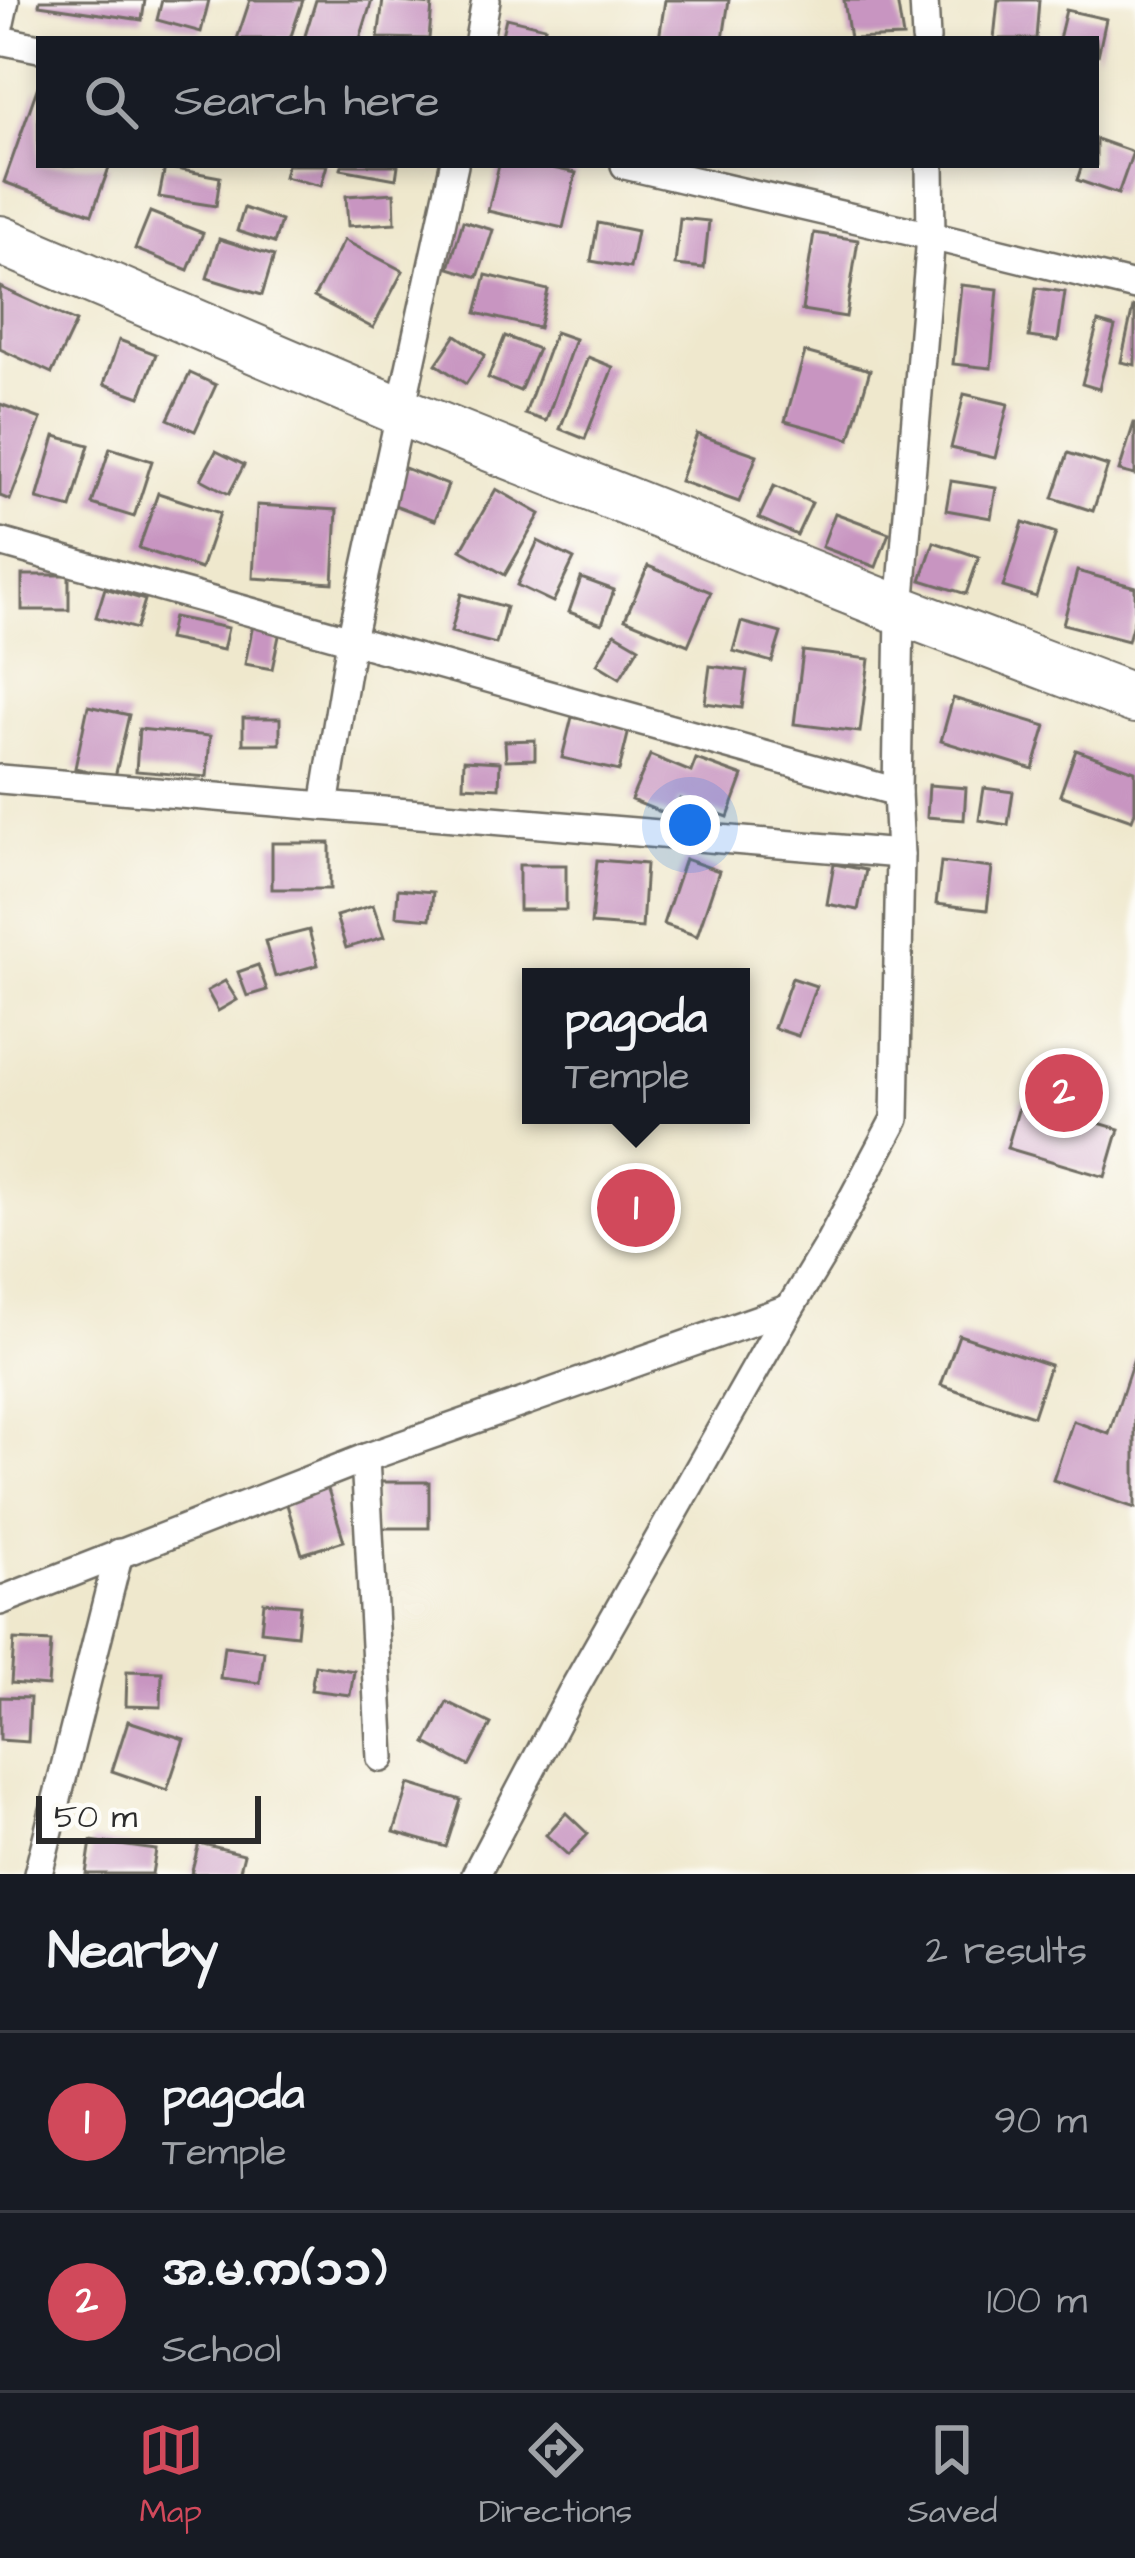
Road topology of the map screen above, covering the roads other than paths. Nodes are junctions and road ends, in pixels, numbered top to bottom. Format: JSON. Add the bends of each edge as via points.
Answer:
{"nodes":[{"id":1,"x":5,"y":0,"type":"edge"},
{"id":2,"x":486,"y":0,"type":"edge"},
{"id":3,"x":924,"y":0,"type":"edge"},
{"id":4,"x":0,"y":23,"type":"edge"},
{"id":5,"x":480,"y":36,"type":"edge"},
{"id":6,"x":926,"y":36,"type":"edge"},
{"id":7,"x":0,"y":40,"type":"edge"},
{"id":8,"x":36,"y":46,"type":"edge"},
{"id":9,"x":453,"y":168,"type":"edge"},
{"id":10,"x":638,"y":168,"type":"edge"},
{"id":11,"x":930,"y":168,"type":"edge"},
{"id":12,"x":931,"y":236,"type":"junction"},
{"id":13,"x":0,"y":240,"type":"edge"},
{"id":14,"x":1135,"y":286,"type":"edge"},
{"id":15,"x":400,"y":411,"type":"junction"},
{"id":16,"x":0,"y":542,"type":"edge"},
{"id":17,"x":900,"y":610,"type":"junction"},
{"id":18,"x":351,"y":640,"type":"junction"},
{"id":19,"x":1135,"y":699,"type":"edge"},
{"id":20,"x":0,"y":779,"type":"edge"},
{"id":21,"x":897,"y":793,"type":"junction"},
{"id":22,"x":324,"y":806,"type":"junction"},
{"id":23,"x":900,"y":854,"type":"junction"},
{"id":24,"x":790,"y":1308,"type":"junction"},
{"id":25,"x":365,"y":1458,"type":"junction"},
{"id":26,"x":119,"y":1553,"type":"junction"},
{"id":27,"x":0,"y":1600,"type":"edge"},
{"id":28,"x":381,"y":1758,"type":"dead end"},
{"id":29,"x":38,"y":1874,"type":"edge"},
{"id":30,"x":476,"y":1874,"type":"edge"}],
"edges":[{"from":1,"to":4,"type":"street"},
{"from":2,"to":5,"type":"street"},
{"from":3,"to":6,"type":"street"},
{"from":7,"to":8,"type":"street"},
{"from":9,"to":15,"type":"street"},
{"from":10,"to":12,"type":"street"},
{"from":11,"to":12,"type":"street"},
{"from":12,"to":14,"type":"street"},
{"from":12,"to":17,"type":"street"},
{"from":13,"to":15,"type":"highway"},
{"from":15,"to":17,"type":"highway"},
{"from":15,"to":18,"type":"street"},
{"from":16,"to":18,"type":"street"},
{"from":17,"to":19,"type":"highway"},
{"from":17,"to":21,"type":"street"},
{"from":18,"to":21,"type":"street"},
{"from":18,"to":22,"type":"street"},
{"from":20,"to":22,"type":"street"},
{"from":21,"to":23,"type":"street"},
{"from":22,"to":23,"type":"street"},
{"from":23,"to":24,"type":"street","via":[[895,1119]]},
{"from":24,"to":25,"type":"street"},
{"from":24,"to":30,"type":"street"},
{"from":25,"to":26,"type":"street"},
{"from":25,"to":28,"type":"street"},
{"from":26,"to":27,"type":"street"},
{"from":26,"to":29,"type":"street"}]}
